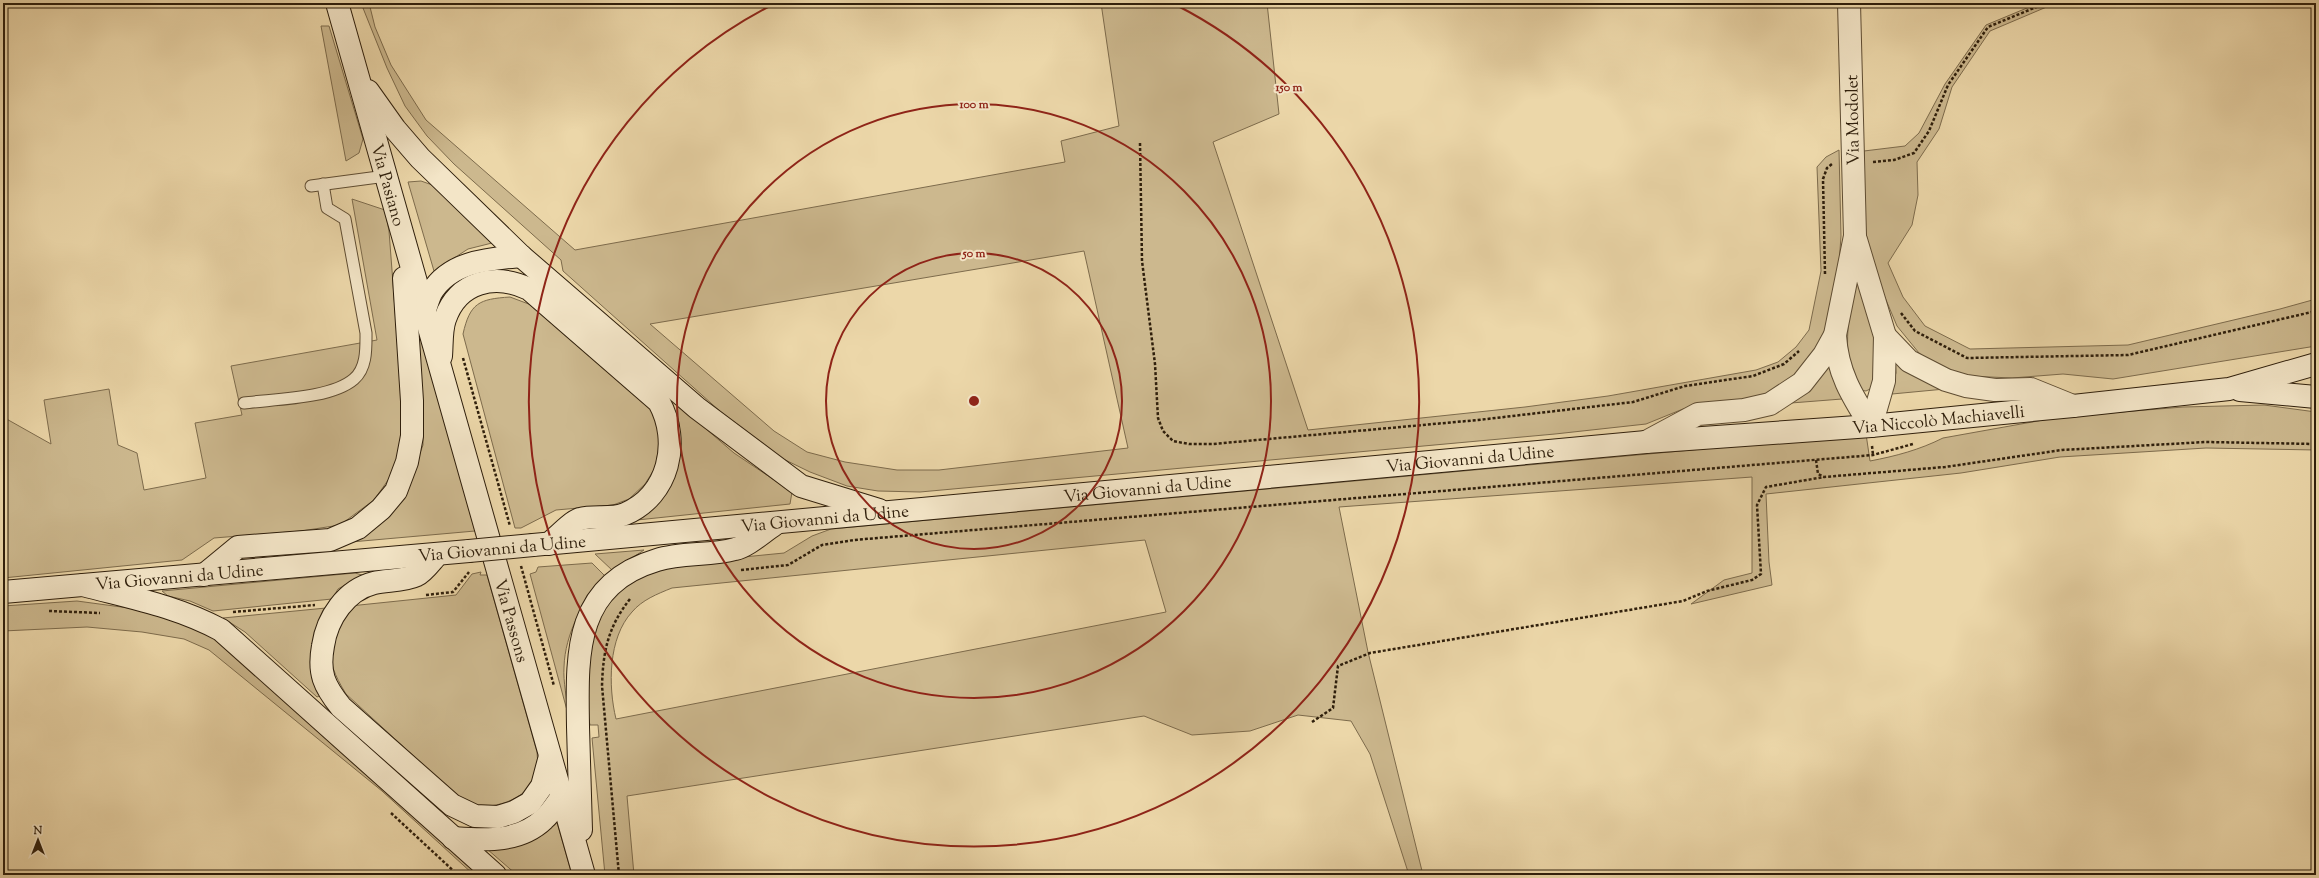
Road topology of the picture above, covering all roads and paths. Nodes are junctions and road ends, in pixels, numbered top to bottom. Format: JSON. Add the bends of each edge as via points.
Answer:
{"nodes":[{"id":1,"x":337,"y":3,"type":"edge"},
{"id":2,"x":1849,"y":3,"type":"edge"},
{"id":3,"x":2046,"y":3,"type":"edge"},
{"id":4,"x":359,"y":77,"type":"junction"},
{"id":5,"x":1140,"y":144,"type":"dead end"},
{"id":6,"x":420,"y":158,"type":"junction"},
{"id":7,"x":1866,"y":164,"type":"junction"},
{"id":8,"x":386,"y":176,"type":"junction"},
{"id":9,"x":323,"y":184,"type":"junction"},
{"id":10,"x":311,"y":186,"type":"dead end"},
{"id":11,"x":402,"y":233,"type":"junction"},
{"id":12,"x":1855,"y":236,"type":"junction"},
{"id":13,"x":521,"y":256,"type":"junction"},
{"id":14,"x":1823,"y":281,"type":"dead end"},
{"id":15,"x":1896,"y":306,"type":"dead end"},
{"id":16,"x":2316,"y":311,"type":"edge"},
{"id":17,"x":424,"y":313,"type":"junction"},
{"id":18,"x":1835,"y":336,"type":"junction"},
{"id":19,"x":1885,"y":336,"type":"junction"},
{"id":20,"x":1800,"y":349,"type":"dead end"},
{"id":21,"x":461,"y":350,"type":"dead end"},
{"id":22,"x":2316,"y":364,"type":"edge"},
{"id":23,"x":440,"y":366,"type":"junction"},
{"id":24,"x":2229,"y":389,"type":"junction"},
{"id":25,"x":2316,"y":397,"type":"edge"},
{"id":26,"x":244,"y":403,"type":"dead end"},
{"id":27,"x":2073,"y":406,"type":"junction"},
{"id":28,"x":1871,"y":426,"type":"junction"},
{"id":29,"x":1646,"y":442,"type":"junction"},
{"id":30,"x":1917,"y":443,"type":"dead end"},
{"id":31,"x":2316,"y":444,"type":"edge"},
{"id":32,"x":1816,"y":460,"type":"junction"},
{"id":33,"x":1824,"y":477,"type":"junction"},
{"id":34,"x":890,"y":514,"type":"junction"},
{"id":35,"x":776,"y":524,"type":"junction"},
{"id":36,"x":512,"y":534,"type":"dead end"},
{"id":37,"x":541,"y":545,"type":"junction"},
{"id":38,"x":438,"y":554,"type":"junction"},
{"id":39,"x":520,"y":564,"type":"dead end"},
{"id":40,"x":738,"y":571,"type":"dead end"},
{"id":41,"x":204,"y":575,"type":"junction"},
{"id":42,"x":83,"y":585,"type":"junction"},
{"id":43,"x":3,"y":592,"type":"edge"},
{"id":44,"x":633,"y":595,"type":"dead end"},
{"id":45,"x":319,"y":604,"type":"dead end"},
{"id":46,"x":43,"y":611,"type":"dead end"},
{"id":47,"x":232,"y":612,"type":"dead end"},
{"id":48,"x":104,"y":613,"type":"dead end"},
{"id":49,"x":556,"y":694,"type":"dead end"},
{"id":50,"x":1312,"y":722,"type":"dead end"},
{"id":51,"x":550,"y":756,"type":"junction"},
{"id":52,"x":563,"y":795,"type":"junction"},
{"id":53,"x":387,"y":808,"type":"dead end"},
{"id":54,"x":453,"y":838,"type":"junction"},
{"id":55,"x":583,"y":871,"type":"edge"},
{"id":56,"x":458,"y":875,"type":"edge"},
{"id":57,"x":495,"y":875,"type":"edge"},
{"id":58,"x":619,"y":875,"type":"edge"}],
"edges":[{"from":1,"to":4,"type":"street","name":"Via Pasiano"},
{"from":2,"to":7,"type":"street","name":"Via Modolet"},
{"from":3,"to":7,"type":"path","via":[[1988,27],[1948,85],[1929,131],[1914,153],[1894,160]]},
{"from":4,"to":6,"type":"street","via":[[395,129]]},
{"from":4,"to":8,"type":"street","name":"Via Pasiano"},
{"from":5,"to":20,"type":"path","via":[[1142,261],[1155,364],[1158,418],[1163,431],[1173,441],[1213,444],[1478,420],[1633,402],[1685,386],[1759,374],[1784,364]]},
{"from":6,"to":8,"type":"street","via":[[408,154],[395,156],[389,163]]},
{"from":6,"to":13,"type":"street"},
{"from":7,"to":12,"type":"street","name":"Via Modolet"},
{"from":7,"to":14,"type":"path","via":[[1831,165],[1824,173]]},
{"from":8,"to":9,"type":"lane"},
{"from":8,"to":11,"type":"street","name":"Via Pasiano"},
{"from":9,"to":10,"type":"lane"},
{"from":9,"to":26,"type":"lane","via":[[327,208],[345,219],[366,333],[363,366],[355,379],[332,390]]},
{"from":11,"to":17,"type":"street","name":"Via Pasiano"},
{"from":11,"to":41,"type":"street","via":[[412,436],[407,462],[396,490],[381,509],[358,528],[330,540],[238,547]]},
{"from":12,"to":18,"type":"street","name":"Via Modolet"},
{"from":12,"to":19,"type":"street","name":"Via Modolet"},
{"from":13,"to":17,"type":"street","via":[[467,264],[453,272],[431,293]]},
{"from":13,"to":34,"type":"street","via":[[697,408],[801,486]]},
{"from":15,"to":16,"type":"path","via":[[1915,332],[1967,358],[2128,355]]},
{"from":17,"to":23,"type":"street","name":"Via Pasiano"},
{"from":18,"to":28,"type":"street","name":"Via Modolet","via":[[1839,367]]},
{"from":18,"to":29,"type":"street","name":"Via Modolet","via":[[1802,383],[1776,401],[1744,410],[1698,414]]},
{"from":19,"to":27,"type":"street","name":"Via Modolet","via":[[1909,360],[1946,380],[1995,390],[2031,389]]},
{"from":19,"to":28,"type":"street","name":"Via Modolet","via":[[1884,381]]},
{"from":21,"to":36,"type":"path"},
{"from":22,"to":24,"type":"street","name":"Via Niccolò Machiavelli"},
{"from":23,"to":37,"type":"street","via":[[444,321],[450,308],[473,285],[489,280],[506,281],[528,289],[658,402],[666,416],[670,451],[665,474],[656,490],[643,504],[624,515],[578,519]]},
{"from":23,"to":51,"type":"street","name":"Via Passons"},
{"from":24,"to":25,"type":"street","name":"Via Niccolò Machiavelli"},
{"from":24,"to":27,"type":"street","name":"Via Niccolò Machiavelli"},
{"from":27,"to":28,"type":"street","name":"Via Niccolò Machiavelli"},
{"from":28,"to":29,"type":"street","name":"Via Niccolò Machiavelli"},
{"from":29,"to":34,"type":"street","name":"Via Giovanni da Udine"},
{"from":30,"to":32,"type":"path","via":[[1873,455]]},
{"from":31,"to":33,"type":"path","via":[[2206,442],[2062,450],[1945,467]]},
{"from":32,"to":33,"type":"path","via":[[1818,474]]},
{"from":32,"to":40,"type":"path","via":[[854,540],[822,545],[788,565]]},
{"from":33,"to":50,"type":"path","via":[[1766,487],[1757,505],[1761,574],[1752,580],[1683,601],[1474,634],[1370,654],[1338,666],[1333,708]]},
{"from":34,"to":35,"type":"street","name":"Via Giovanni da Udine"},
{"from":35,"to":37,"type":"street","name":"Via Giovanni da Udine"},
{"from":35,"to":55,"type":"street","via":[[737,549],[658,560],[632,570],[608,589],[594,606],[585,623],[576,678]]},
{"from":37,"to":38,"type":"street","name":"Via Giovanni da Udine","bridge":true},
{"from":38,"to":41,"type":"street","name":"Via Giovanni da Udine"},
{"from":38,"to":51,"type":"street","via":[[417,575],[372,583],[342,602],[323,640],[322,677],[331,695],[341,707],[452,805],[475,816],[498,817],[530,803],[542,786]]},
{"from":39,"to":49,"type":"path"},
{"from":41,"to":42,"type":"street","name":"Via Giovanni da Udine"},
{"from":42,"to":43,"type":"street","name":"Via Giovanni da Udine"},
{"from":42,"to":54,"type":"street","via":[[163,605],[221,630]]},
{"from":44,"to":58,"type":"path","via":[[620,611],[610,632],[603,658],[604,717]]},
{"from":45,"to":47,"type":"path"},
{"from":46,"to":48,"type":"path"},
{"from":51,"to":52,"type":"street","name":"Via Passons"},
{"from":52,"to":54,"type":"street","via":[[544,819],[528,832],[494,839]]},
{"from":52,"to":55,"type":"street","name":"Via Passons"},
{"from":53,"to":56,"type":"path"},
{"from":54,"to":57,"type":"street"}]}
